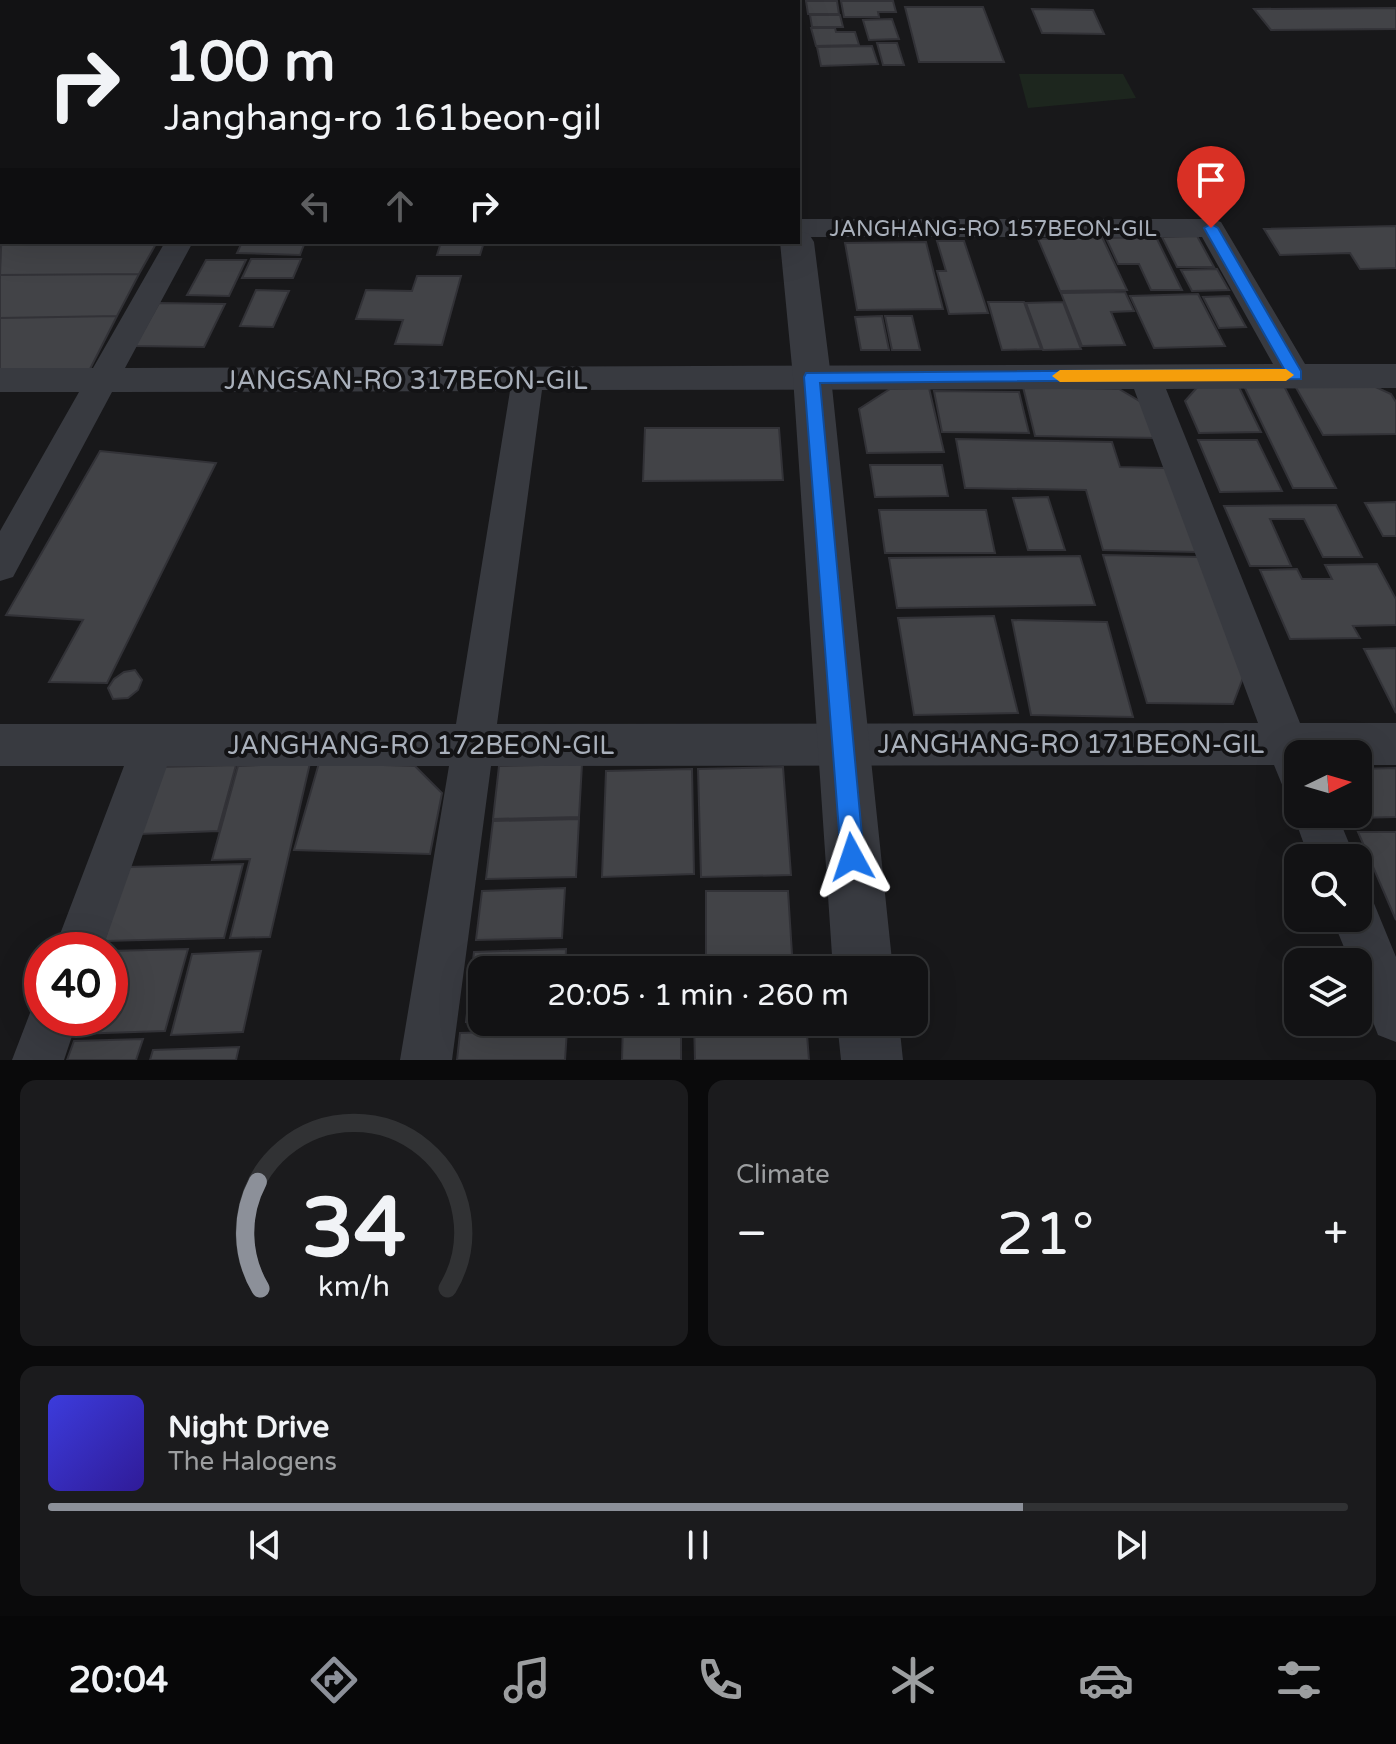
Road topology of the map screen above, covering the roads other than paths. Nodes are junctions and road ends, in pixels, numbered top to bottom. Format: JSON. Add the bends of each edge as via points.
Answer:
{"nodes":[{"id":1,"x":800,"y":228,"type":"edge"},
{"id":2,"x":178,"y":244,"type":"edge"},
{"id":3,"x":797,"y":244,"type":"edge"},
{"id":4,"x":1295,"y":375,"type":"junction"},
{"id":5,"x":1145,"y":376,"type":"junction"},
{"id":6,"x":812,"y":377,"type":"junction"},
{"id":7,"x":528,"y":379,"type":"junction"},
{"id":8,"x":1394,"y":379,"type":"edge"},
{"id":9,"x":0,"y":380,"type":"edge"},
{"id":10,"x":100,"y":381,"type":"junction"},
{"id":11,"x":0,"y":565,"type":"edge"},
{"id":12,"x":1286,"y":740,"type":"edge"},
{"id":13,"x":842,"y":744,"type":"junction"},
{"id":14,"x":1396,"y":744,"type":"edge"},
{"id":15,"x":0,"y":745,"type":"edge"},
{"id":16,"x":153,"y":745,"type":"junction"},
{"id":17,"x":471,"y":747,"type":"junction"},
{"id":18,"x":1372,"y":747,"type":"edge"},
{"id":19,"x":1284,"y":758,"type":"edge"},
{"id":20,"x":85,"y":932,"type":"edge"},
{"id":21,"x":1362,"y":932,"type":"edge"},
{"id":22,"x":862,"y":956,"type":"edge"},
{"id":23,"x":1396,"y":1017,"type":"edge"},
{"id":24,"x":47,"y":1036,"type":"edge"},
{"id":25,"x":869,"y":1036,"type":"edge"},
{"id":26,"x":38,"y":1060,"type":"edge"},
{"id":27,"x":426,"y":1060,"type":"edge"},
{"id":28,"x":872,"y":1060,"type":"edge"}],
"edges":[{"from":1,"to":4,"type":"street","name":"JANGHANG-RO 157BEON-GIL","via":[[1211,228]]},
{"from":2,"to":10,"type":"street"},
{"from":3,"to":6,"type":"street"},
{"from":4,"to":5,"type":"street","name":"JANGSAN-RO 317BEON-GIL"},
{"from":4,"to":8,"type":"street","name":"JANGSAN-RO 317BEON-GIL"},
{"from":5,"to":6,"type":"street","name":"JANGSAN-RO 317BEON-GIL"},
{"from":5,"to":12,"type":"street"},
{"from":6,"to":7,"type":"street","name":"JANGSAN-RO 317BEON-GIL"},
{"from":6,"to":13,"type":"street"},
{"from":7,"to":10,"type":"street","name":"JANGSAN-RO 317BEON-GIL"},
{"from":7,"to":17,"type":"street"},
{"from":9,"to":10,"type":"street","name":"JANGSAN-RO 317BEON-GIL"},
{"from":10,"to":11,"type":"street"},
{"from":13,"to":17,"type":"street","name":"JANGHANG-RO 172BEON-GIL"},
{"from":13,"to":19,"type":"street","name":"JANGHANG-RO 171BEON-GIL"},
{"from":13,"to":22,"type":"street"},
{"from":14,"to":18,"type":"street","name":"JANGHANG-RO 171BEON-GIL"},
{"from":15,"to":16,"type":"street","name":"JANGHANG-RO 172BEON-GIL"},
{"from":16,"to":17,"type":"street","name":"JANGHANG-RO 172BEON-GIL"},
{"from":16,"to":20,"type":"street"},
{"from":17,"to":27,"type":"street"},
{"from":21,"to":23,"type":"street"},
{"from":24,"to":26,"type":"street"},
{"from":25,"to":28,"type":"street"}]}
